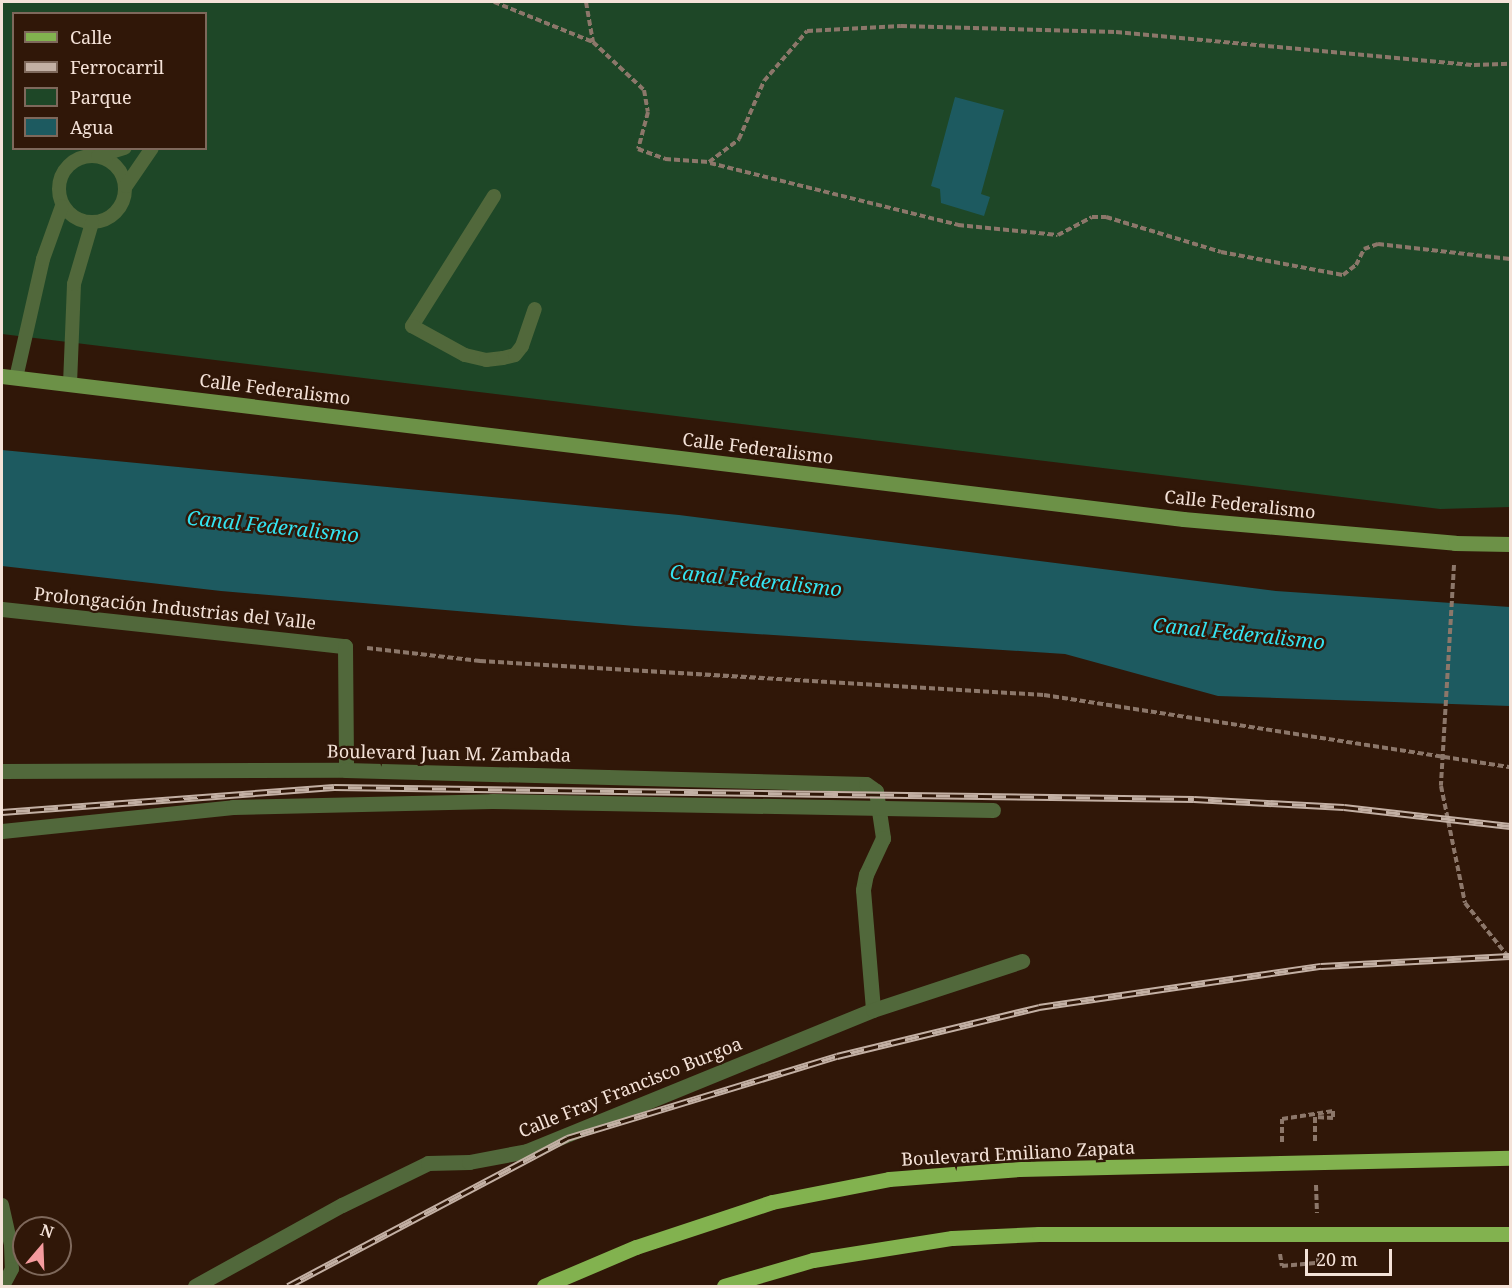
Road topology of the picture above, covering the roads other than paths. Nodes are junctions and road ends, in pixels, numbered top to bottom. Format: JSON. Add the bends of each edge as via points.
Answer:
{"nodes":[{"id":1,"x":118,"y":150,"type":"edge"},
{"id":2,"x":151,"y":150,"type":"edge"},
{"id":3,"x":98,"y":156,"type":"junction"},
{"id":4,"x":126,"y":186,"type":"junction"},
{"id":5,"x":494,"y":195,"type":"dead end"},
{"id":6,"x":62,"y":206,"type":"junction"},
{"id":7,"x":92,"y":223,"type":"junction"},
{"id":8,"x":535,"y":309,"type":"dead end"},
{"id":9,"x":9,"y":377,"type":"edge"},
{"id":10,"x":70,"y":384,"type":"junction"},
{"id":11,"x":1510,"y":544,"type":"edge"},
{"id":12,"x":2,"y":609,"type":"edge"},
{"id":13,"x":346,"y":770,"type":"junction"},
{"id":14,"x":2,"y":771,"type":"edge"},
{"id":15,"x":879,"y":807,"type":"junction"},
{"id":16,"x":993,"y":810,"type":"dead end"},
{"id":17,"x":2,"y":831,"type":"edge"},
{"id":18,"x":1022,"y":961,"type":"dead end"},
{"id":19,"x":873,"y":1010,"type":"junction"},
{"id":20,"x":1510,"y":1158,"type":"edge"},
{"id":21,"x":2,"y":1205,"type":"edge"},
{"id":22,"x":1510,"y":1234,"type":"edge"},
{"id":23,"x":3,"y":1287,"type":"edge"},
{"id":24,"x":195,"y":1287,"type":"edge"},
{"id":25,"x":544,"y":1287,"type":"edge"},
{"id":26,"x":724,"y":1287,"type":"edge"}],
"edges":[{"from":1,"to":3,"type":"lane"},
{"from":2,"to":4,"type":"lane"},
{"from":3,"to":4,"type":"lane","via":[[117,166]]},
{"from":3,"to":6,"type":"lane","via":[[87,156],[67,166],[58,186]]},
{"from":4,"to":7,"type":"lane","via":[[120,207],[113,215]]},
{"from":5,"to":8,"type":"lane","via":[[412,326],[465,354],[486,360],[503,358],[515,355],[522,346]]},
{"from":6,"to":7,"type":"lane","via":[[71,216]]},
{"from":6,"to":9,"type":"lane"},
{"from":7,"to":10,"type":"lane","via":[[74,284]]},
{"from":9,"to":10,"type":"main road","name":"Calle Federalismo"},
{"from":10,"to":11,"type":"main road","name":"Calle Federalismo","via":[[1183,519],[1444,542]]},
{"from":12,"to":13,"type":"street","name":"Prolongación Industrias del Valle","via":[[345,646]]},
{"from":13,"to":14,"type":"street","name":"Boulevard Juan M. Zambada"},
{"from":13,"to":15,"type":"street","name":"Boulevard Juan M. Zambada","via":[[866,784],[876,791]]},
{"from":15,"to":16,"type":"street"},
{"from":15,"to":17,"type":"street","via":[[492,801],[232,807]]},
{"from":15,"to":19,"type":"street","via":[[883,838],[863,890]]},
{"from":18,"to":19,"type":"street","name":"Calle Fray Francisco Burgoa"},
{"from":19,"to":24,"type":"street","name":"Calle Fray Francisco Burgoa","via":[[527,1151],[469,1162],[428,1163],[342,1205]]},
{"from":20,"to":25,"type":"main road","name":"Boulevard Emiliano Zapata","via":[[1019,1169],[889,1179],[772,1202],[636,1247]]},
{"from":21,"to":23,"type":"lane","via":[[12,1269]]},
{"from":22,"to":26,"type":"main road","via":[[1039,1234],[952,1238],[813,1260]]}]}
